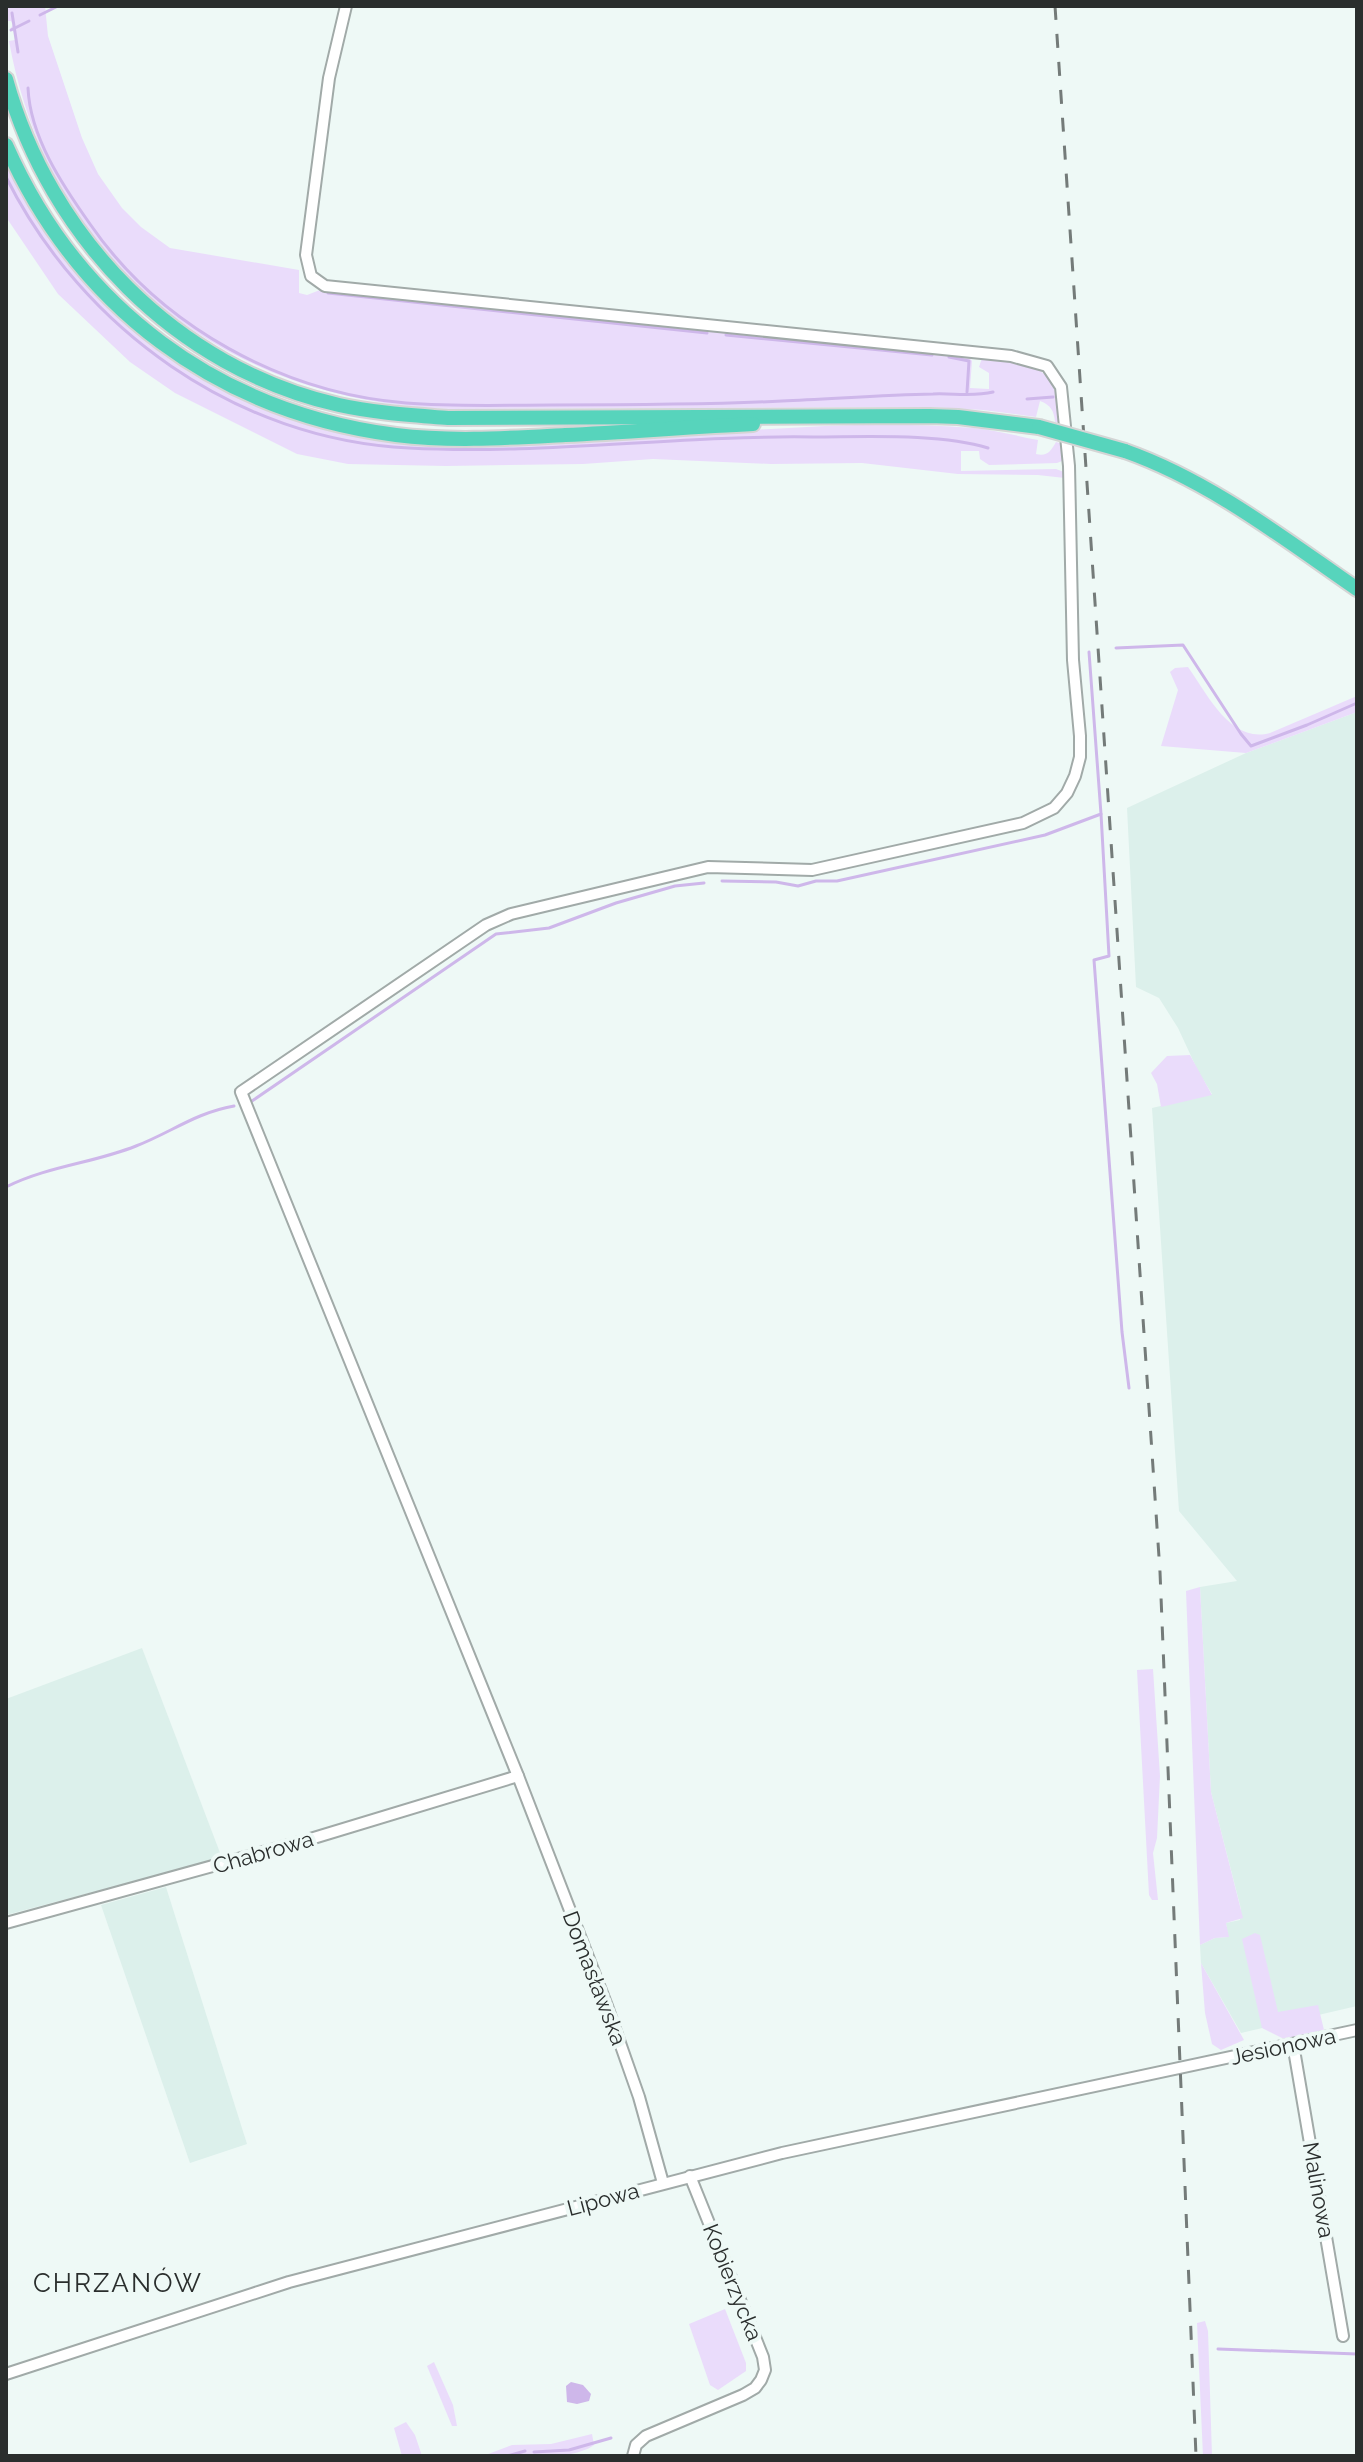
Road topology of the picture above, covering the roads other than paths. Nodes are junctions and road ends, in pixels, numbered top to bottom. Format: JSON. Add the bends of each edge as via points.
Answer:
{"nodes":[{"id":1,"x":346,"y":6,"type":"edge"},
{"id":2,"x":6,"y":79,"type":"edge"},
{"id":3,"x":6,"y":145,"type":"edge"},
{"id":4,"x":833,"y":417,"type":"junction"},
{"id":5,"x":1357,"y":589,"type":"edge"},
{"id":6,"x":518,"y":1776,"type":"junction"},
{"id":7,"x":6,"y":1923,"type":"edge"},
{"id":8,"x":1357,"y":2030,"type":"edge"},
{"id":9,"x":1293,"y":2044,"type":"junction"},
{"id":10,"x":1210,"y":2062,"type":"joint"},
{"id":11,"x":690,"y":2176,"type":"junction"},
{"id":12,"x":663,"y":2183,"type":"junction"},
{"id":13,"x":1343,"y":2336,"type":"dead end"},
{"id":14,"x":6,"y":2374,"type":"edge"},
{"id":15,"x":633,"y":2456,"type":"edge"}],
"edges":[{"from":1,"to":6,"type":"street","name":"Domasławska","via":[[329,78],[308,232],[307,267],[316,282],[1011,356],[1047,366],[1061,387],[1064,407],[1080,757],[1067,793],[1054,808],[1023,823],[812,870],[708,867],[511,914],[486,925],[241,1092]]},
{"from":2,"to":4,"type":"highway","via":[[50,188],[105,265],[184,336],[254,376],[338,404],[448,418]]},
{"from":3,"to":4,"type":"highway","via":[[49,224],[113,302],[188,362],[290,411],[397,435],[476,438]]},
{"from":4,"to":5,"type":"highway","bridge":true,"via":[[958,417],[1039,427],[1125,451],[1219,496]]},
{"from":6,"to":7,"type":"street","name":"Chabrowa"},
{"from":6,"to":12,"type":"street","name":"Domasławska","via":[[607,2006]]},
{"from":8,"to":9,"type":"street","name":"Jesionowa"},
{"from":9,"to":10,"type":"street","name":"Jesionowa"},
{"from":9,"to":13,"type":"street","name":"Malinowa"},
{"from":10,"to":11,"type":"street","name":"Lipowa"},
{"from":11,"to":12,"type":"street","name":"Lipowa"},
{"from":11,"to":15,"type":"street","name":"Kobierzycka","via":[[765,2370],[755,2388],[743,2395],[646,2436]]},
{"from":12,"to":14,"type":"street","name":"Lipowa","via":[[289,2282]]}]}
